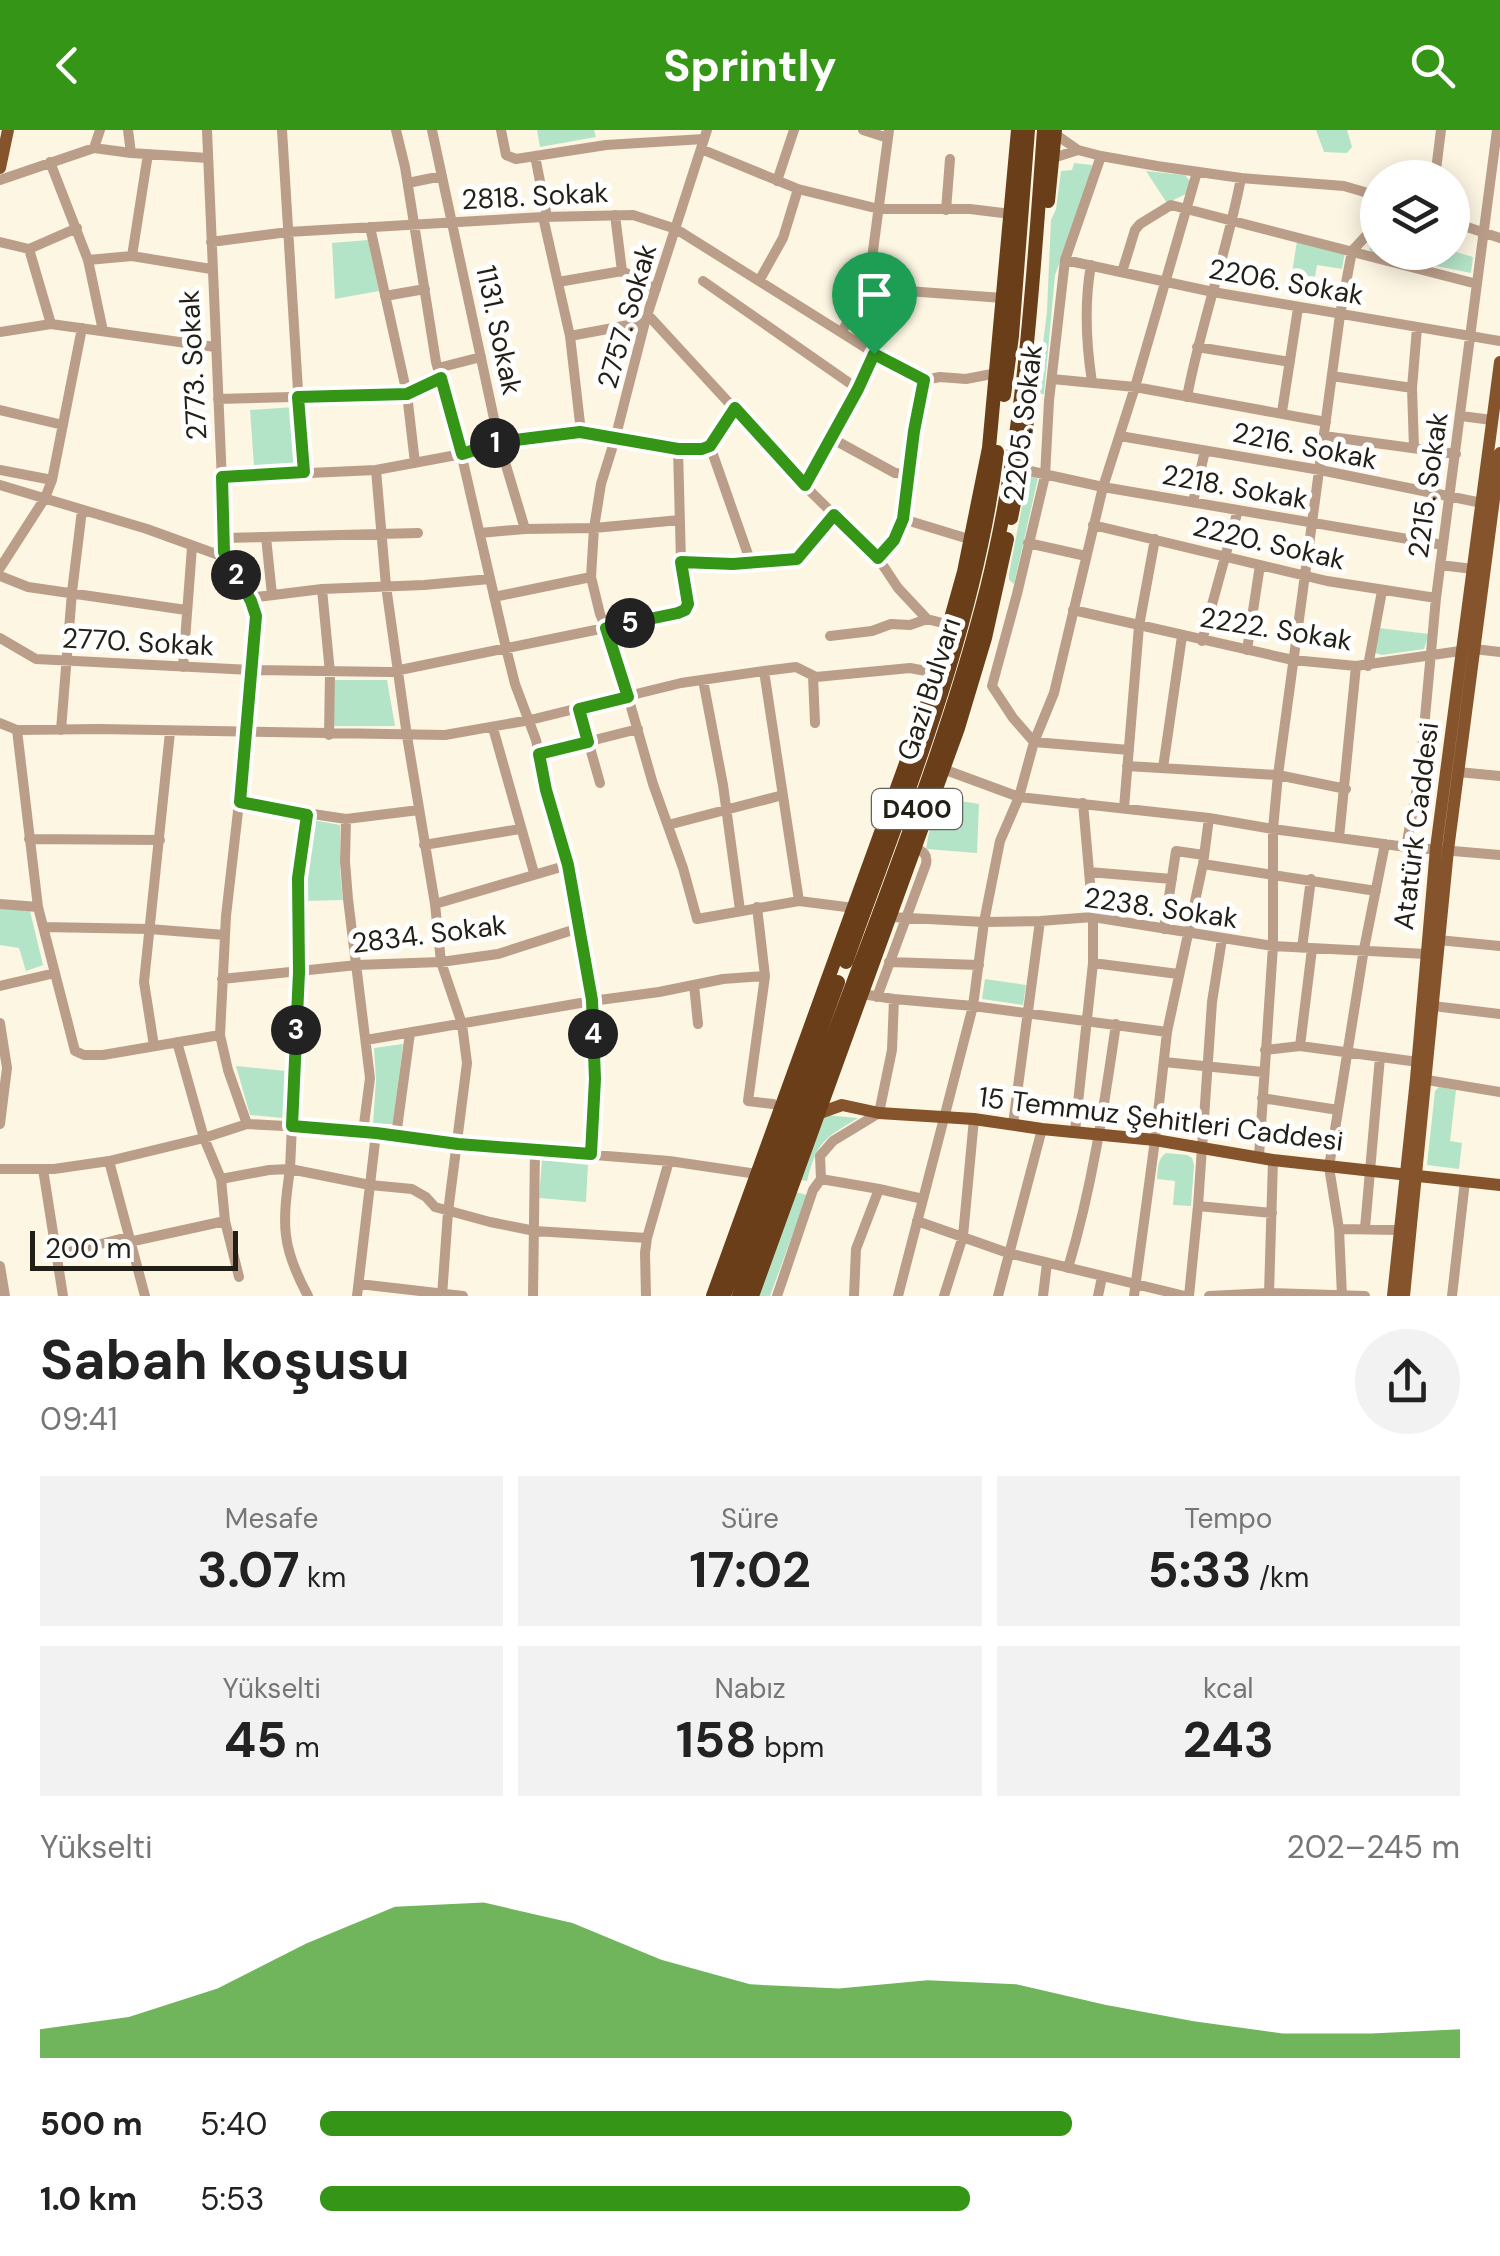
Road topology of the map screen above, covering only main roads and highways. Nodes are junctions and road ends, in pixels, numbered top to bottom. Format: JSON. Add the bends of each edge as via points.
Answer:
{"nodes":[{"id":1,"x":8,"y":130,"type":"edge"},
{"id":2,"x":1018,"y":130,"type":"edge"},
{"id":3,"x":1028,"y":130,"type":"edge"},
{"id":4,"x":1051,"y":131,"type":"edge"},
{"id":5,"x":0,"y":168,"type":"edge"},
{"id":6,"x":1042,"y":277,"type":"junction"},
{"id":7,"x":1003,"y":298,"type":"junction"},
{"id":8,"x":1031,"y":305,"type":"junction"},
{"id":9,"x":1037,"y":335,"type":"junction"},
{"id":10,"x":1012,"y":336,"type":"junction"},
{"id":11,"x":1500,"y":362,"type":"edge"},
{"id":12,"x":997,"y":373,"type":"junction"},
{"id":13,"x":1500,"y":453,"type":"edge"},
{"id":14,"x":1492,"y":504,"type":"edge"},
{"id":15,"x":1468,"y":651,"type":"junction"},
{"id":16,"x":1442,"y":849,"type":"junction"},
{"id":17,"x":828,"y":1084,"type":"junction"},
{"id":18,"x":842,"y":1105,"type":"junction"},
{"id":19,"x":817,"y":1114,"type":"junction"},
{"id":20,"x":1411,"y":1174,"type":"junction"},
{"id":21,"x":1500,"y":1185,"type":"edge"},
{"id":22,"x":713,"y":1296,"type":"edge"},
{"id":23,"x":724,"y":1296,"type":"edge"},
{"id":24,"x":738,"y":1296,"type":"edge"},
{"id":25,"x":752,"y":1296,"type":"edge"},
{"id":26,"x":1392,"y":1296,"type":"edge"},
{"id":27,"x":1404,"y":1296,"type":"edge"}],
"edges":[{"from":1,"to":5,"type":"main road"},
{"from":2,"to":7,"type":"highway"},
{"from":3,"to":10,"type":"highway","name":"Gazi Bulvarı","number":"D400"},
{"from":4,"to":6,"type":"highway"},
{"from":4,"to":8,"type":"highway","name":"Gazi Bulvarı","number":"D400"},
{"from":6,"to":8,"type":"highway"},
{"from":6,"to":9,"type":"highway"},
{"from":7,"to":10,"type":"highway"},
{"from":7,"to":12,"type":"highway"},
{"from":8,"to":9,"type":"highway"},
{"from":8,"to":24,"type":"highway","name":"Gazi Bulvarı","number":"D400","via":[[1002,520],[964,674]]},
{"from":9,"to":17,"type":"highway","via":[[1021,470],[964,710],[869,995]]},
{"from":10,"to":12,"type":"highway"},
{"from":10,"to":23,"type":"highway","name":"Gazi Bulvarı","number":"D400","via":[[994,480],[945,687]]},
{"from":11,"to":14,"type":"main road","name":"Atatürk Caddesi"},
{"from":12,"to":22,"type":"highway","via":[[972,540],[937,672]]},
{"from":13,"to":14,"type":"main road","name":"Atatürk Caddesi"},
{"from":14,"to":15,"type":"main road","name":"Atatürk Caddesi"},
{"from":14,"to":15,"type":"main road","name":"Atatürk Caddesi","via":[[1473,569]]},
{"from":15,"to":16,"type":"main road","name":"Atatürk Caddesi"},
{"from":16,"to":20,"type":"main road","name":"Atatürk Caddesi","via":[[1426,954]]},
{"from":16,"to":20,"type":"main road","name":"Atatürk Caddesi","via":[[1426,1080]]},
{"from":17,"to":18,"type":"main road"},
{"from":17,"to":19,"type":"highway"},
{"from":18,"to":19,"type":"main road"},
{"from":18,"to":20,"type":"main road","name":"15 Temmuz Şehitleri Caddesi"},
{"from":19,"to":25,"type":"highway"},
{"from":20,"to":21,"type":"main road","name":"15 Temmuz Şehitleri Caddesi"},
{"from":20,"to":26,"type":"main road","name":"Atatürk Caddesi"},
{"from":20,"to":27,"type":"main road","name":"Atatürk Caddesi"}]}
